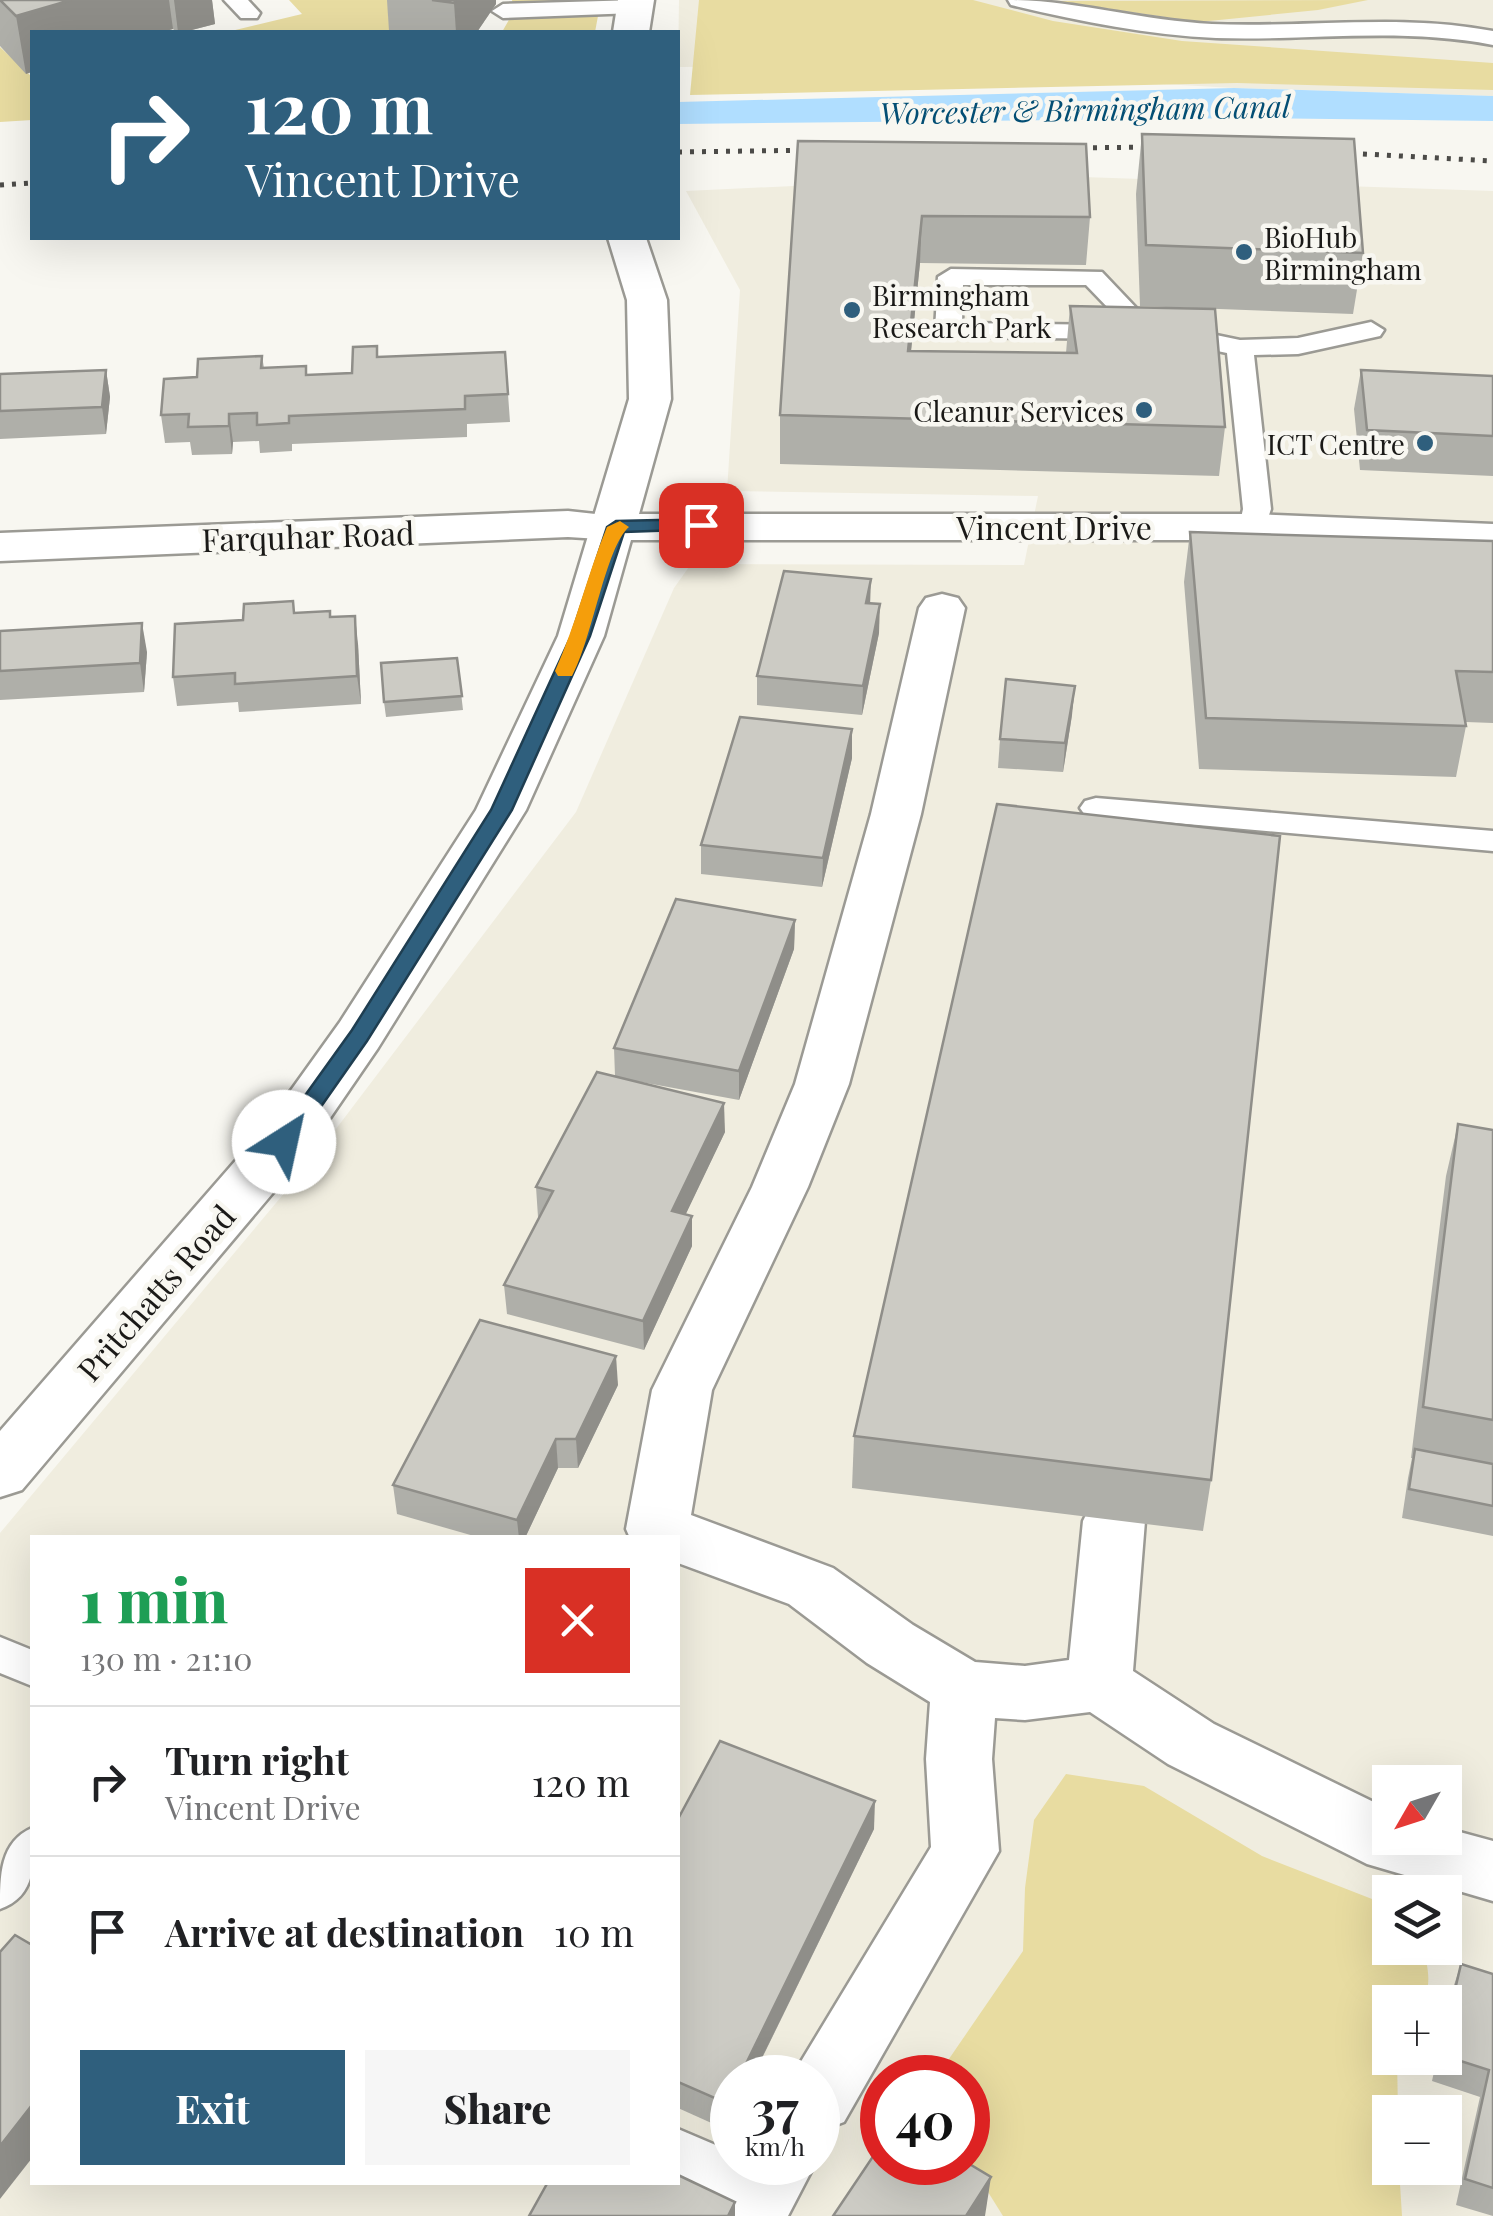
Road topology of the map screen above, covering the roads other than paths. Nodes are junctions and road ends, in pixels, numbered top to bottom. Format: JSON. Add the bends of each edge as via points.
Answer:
{"nodes":[{"id":1,"x":1019,"y":0,"type":"edge"},
{"id":2,"x":502,"y":11,"type":"dead end"},
{"id":3,"x":634,"y":13,"type":"edge"},
{"id":4,"x":1493,"y":38,"type":"edge"},
{"id":5,"x":629,"y":240,"type":"edge"},
{"id":6,"x":1371,"y":330,"type":"dead end"},
{"id":7,"x":1148,"y":334,"type":"junction"},
{"id":8,"x":1240,"y":348,"type":"junction"},
{"id":9,"x":1253,"y":526,"type":"junction"},
{"id":10,"x":616,"y":527,"type":"junction"},
{"id":11,"x":1493,"y":537,"type":"edge"},
{"id":12,"x":0,"y":547,"type":"edge"},
{"id":13,"x":942,"y":608,"type":"dead end"},
{"id":14,"x":1096,"y":808,"type":"dead end"},
{"id":15,"x":1493,"y":841,"type":"edge"},
{"id":16,"x":0,"y":1473,"type":"edge"},
{"id":17,"x":1114,"y":1520,"type":"edge"},
{"id":18,"x":673,"y":1535,"type":"edge"},
{"id":19,"x":680,"y":1538,"type":"edge"},
{"id":20,"x":0,"y":1654,"type":"edge"},
{"id":21,"x":30,"y":1669,"type":"edge"},
{"id":22,"x":1099,"y":1682,"type":"junction"},
{"id":23,"x":964,"y":1689,"type":"junction"},
{"id":24,"x":30,"y":1850,"type":"edge"},
{"id":25,"x":1493,"y":1871,"type":"edge"},
{"id":26,"x":0,"y":1890,"type":"edge"},
{"id":27,"x":840,"y":2061,"type":"edge"},
{"id":28,"x":680,"y":2165,"type":"edge"},
{"id":29,"x":765,"y":2193,"type":"edge"}],
"edges":[{"from":1,"to":4,"type":"lane","via":[[1167,29],[1404,26]]},
{"from":2,"to":3,"type":"lane"},
{"from":5,"to":10,"type":"street","name":"Pritchatts Road","via":[[647,300],[650,400]]},
{"from":6,"to":8,"type":"lane","via":[[1298,346]]},
{"from":7,"to":7,"type":"lane","via":[[948,332],[951,277],[1093,278]]},
{"from":7,"to":8,"type":"lane","via":[[1184,334]]},
{"from":8,"to":9,"type":"lane"},
{"from":9,"to":10,"type":"street","name":"Vincent Drive"},
{"from":9,"to":11,"type":"street","name":"Vincent Drive"},
{"from":10,"to":12,"type":"street","name":"Farquhar Road"},
{"from":10,"to":16,"type":"street","name":"Pritchatts Road","via":[[581,636],[502,810],[360,1035],[284,1142]]},
{"from":13,"to":18,"type":"street","via":[[896,814],[822,1084],[682,1390],[657,1529]]},
{"from":14,"to":15,"type":"lane"},
{"from":17,"to":22,"type":"street"},
{"from":19,"to":23,"type":"street","via":[[811,1586]]},
{"from":20,"to":21,"type":"lane"},
{"from":22,"to":23,"type":"street","via":[[1025,1693]]},
{"from":22,"to":25,"type":"street","via":[[1191,1744],[1391,1843]]},
{"from":23,"to":27,"type":"street","via":[[959,1759],[965,1851]]},
{"from":24,"to":26,"type":"lane"},
{"from":28,"to":29,"type":"street"}]}
